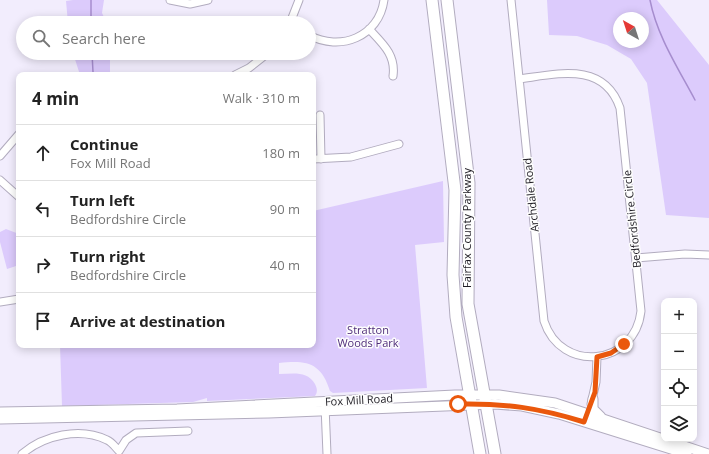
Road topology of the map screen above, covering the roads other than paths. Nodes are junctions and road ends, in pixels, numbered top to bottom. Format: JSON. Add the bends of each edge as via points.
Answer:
{"nodes":[{"id":1,"x":170,"y":0,"type":"edge"},
{"id":2,"x":208,"y":0,"type":"edge"},
{"id":3,"x":299,"y":0,"type":"edge"},
{"id":4,"x":384,"y":0,"type":"edge"},
{"id":5,"x":432,"y":0,"type":"edge"},
{"id":6,"x":447,"y":0,"type":"edge"},
{"id":7,"x":511,"y":0,"type":"edge"},
{"id":8,"x":293,"y":16,"type":"edge"},
{"id":9,"x":369,"y":29,"type":"junction"},
{"id":10,"x":316,"y":39,"type":"edge"},
{"id":11,"x":259,"y":60,"type":"edge"},
{"id":12,"x":240,"y":72,"type":"edge"},
{"id":13,"x":393,"y":76,"type":"dead end"},
{"id":14,"x":519,"y":79,"type":"junction"},
{"id":15,"x":320,"y":115,"type":"dead end"},
{"id":16,"x":16,"y":137,"type":"edge"},
{"id":17,"x":399,"y":144,"type":"dead end"},
{"id":18,"x":0,"y":156,"type":"edge"},
{"id":19,"x":317,"y":159,"type":"edge"},
{"id":20,"x":0,"y":180,"type":"edge"},
{"id":21,"x":16,"y":194,"type":"edge"},
{"id":22,"x":709,"y":254,"type":"edge"},
{"id":23,"x":636,"y":258,"type":"junction"},
{"id":24,"x":16,"y":299,"type":"edge"},
{"id":25,"x":0,"y":302,"type":"edge"},
{"id":26,"x":597,"y":357,"type":"junction"},
{"id":27,"x":470,"y":399,"type":"junction"},
{"id":28,"x":485,"y":399,"type":"junction"},
{"id":29,"x":593,"y":399,"type":"junction"},
{"id":30,"x":325,"y":406,"type":"junction"},
{"id":31,"x":0,"y":412,"type":"edge"},
{"id":32,"x":586,"y":418,"type":"junction"},
{"id":33,"x":0,"y":419,"type":"edge"},
{"id":34,"x":603,"y":419,"type":"junction"},
{"id":35,"x":188,"y":431,"type":"dead end"},
{"id":36,"x":22,"y":454,"type":"edge"},
{"id":37,"x":327,"y":454,"type":"edge"},
{"id":38,"x":480,"y":454,"type":"edge"},
{"id":39,"x":495,"y":454,"type":"edge"},
{"id":40,"x":687,"y":454,"type":"edge"},
{"id":41,"x":708,"y":454,"type":"edge"}],
"edges":[{"from":1,"to":2,"type":"street","via":[[190,4]]},
{"from":3,"to":8,"type":"street"},
{"from":4,"to":9,"type":"street","via":[[379,17]]},
{"from":5,"to":27,"type":"highway","name":"Fairfax County Parkway","via":[[454,184],[453,275],[456,317]]},
{"from":6,"to":28,"type":"highway","name":"Fairfax County Parkway","via":[[469,183],[468,304]]},
{"from":7,"to":14,"type":"street","name":"Archdale Road"},
{"from":9,"to":10,"type":"street","via":[[354,39],[340,43]]},
{"from":9,"to":13,"type":"street","via":[[390,53],[394,64]]},
{"from":11,"to":12,"type":"street"},
{"from":14,"to":23,"type":"street","name":"Bedfordshire Circle","via":[[581,74],[602,82],[613,94],[621,113]]},
{"from":14,"to":26,"type":"street","name":"Archdale Road","via":[[544,321],[552,337],[565,349],[581,356]]},
{"from":15,"to":19,"type":"street"},
{"from":16,"to":18,"type":"street"},
{"from":17,"to":19,"type":"street","via":[[351,157]]},
{"from":20,"to":21,"type":"street"},
{"from":22,"to":23,"type":"street"},
{"from":23,"to":26,"type":"street","name":"Bedfordshire Circle","via":[[641,311],[637,327],[620,348]]},
{"from":24,"to":25,"type":"street"},
{"from":26,"to":29,"type":"street"},
{"from":27,"to":28,"type":"main road","name":"Fox Mill Road"},
{"from":27,"to":30,"type":"main road","name":"Fox Mill Road"},
{"from":27,"to":38,"type":"highway","name":"Fairfax County Parkway"},
{"from":28,"to":32,"type":"main road","name":"Fox Mill Road","via":[[531,398],[556,403]]},
{"from":28,"to":39,"type":"highway","name":"Fairfax County Parkway"},
{"from":29,"to":32,"type":"street"},
{"from":29,"to":34,"type":"main road","via":[[594,410]]},
{"from":30,"to":31,"type":"main road","name":"Fox Mill Road"},
{"from":30,"to":33,"type":"main road","name":"Fox Mill Road"},
{"from":30,"to":37,"type":"street"},
{"from":32,"to":34,"type":"main road","name":"Fox Mill Road"},
{"from":32,"to":40,"type":"main road","name":"Fox Mill Road"},
{"from":34,"to":41,"type":"main road","name":"Fox Mill Road"},
{"from":35,"to":36,"type":"street","via":[[136,434],[126,440],[119,450],[109,440],[89,435],[67,434],[46,440]]}]}
